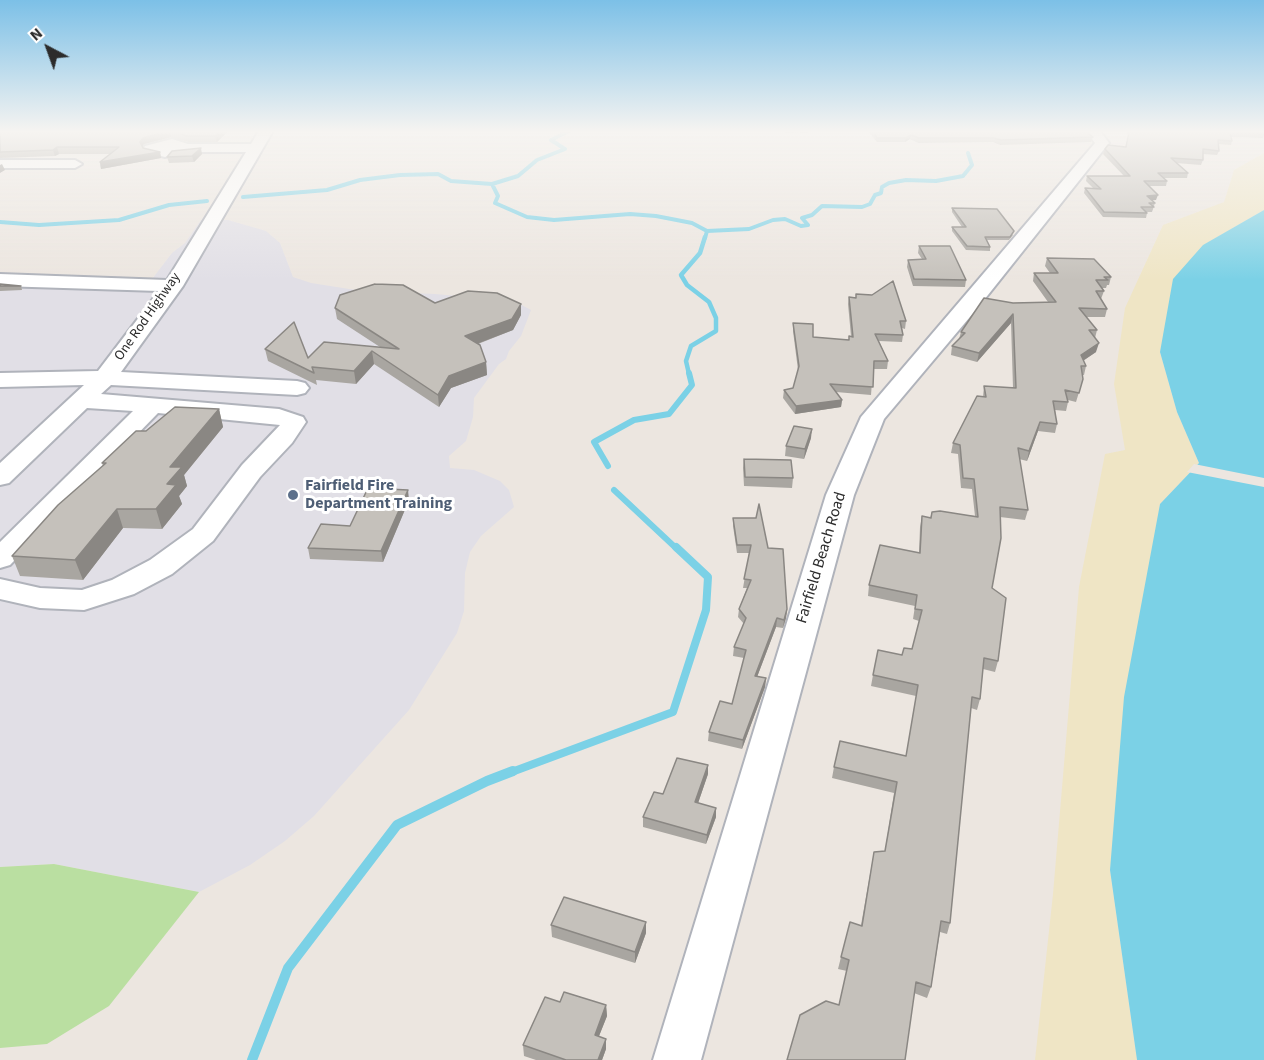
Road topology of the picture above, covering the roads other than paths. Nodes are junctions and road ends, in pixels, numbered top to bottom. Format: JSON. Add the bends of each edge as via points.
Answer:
{"nodes":[{"id":1,"x":237,"y":180,"type":"edge"},
{"id":2,"x":1071,"y":180,"type":"edge"},
{"id":3,"x":0,"y":280,"type":"edge"},
{"id":4,"x":173,"y":286,"type":"junction"},
{"id":5,"x":105,"y":378,"type":"junction"},
{"id":6,"x":0,"y":380,"type":"edge"},
{"id":7,"x":297,"y":388,"type":"dead end"},
{"id":8,"x":81,"y":400,"type":"junction"},
{"id":9,"x":154,"y":404,"type":"junction"},
{"id":10,"x":0,"y":477,"type":"edge"},
{"id":11,"x":0,"y":559,"type":"edge"},
{"id":12,"x":0,"y":589,"type":"edge"},
{"id":13,"x":677,"y":1060,"type":"edge"}],
"edges":[{"from":1,"to":4,"type":"street","name":"One Rod Highway"},
{"from":2,"to":13,"type":"street","name":"Fairfield Beach Road","via":[[873,417],[840,495]]},
{"from":3,"to":4,"type":"street"},
{"from":4,"to":5,"type":"street","name":"One Rod Highway"},
{"from":5,"to":6,"type":"street"},
{"from":5,"to":7,"type":"street"},
{"from":5,"to":8,"type":"street","name":"One Rod Highway"},
{"from":8,"to":9,"type":"street"},
{"from":8,"to":10,"type":"street","name":"One Rod Highway"},
{"from":9,"to":11,"type":"street"},
{"from":9,"to":12,"type":"street","via":[[279,416],[294,422],[203,535],[161,567],[123,587],[84,600],[40,598]]}]}
